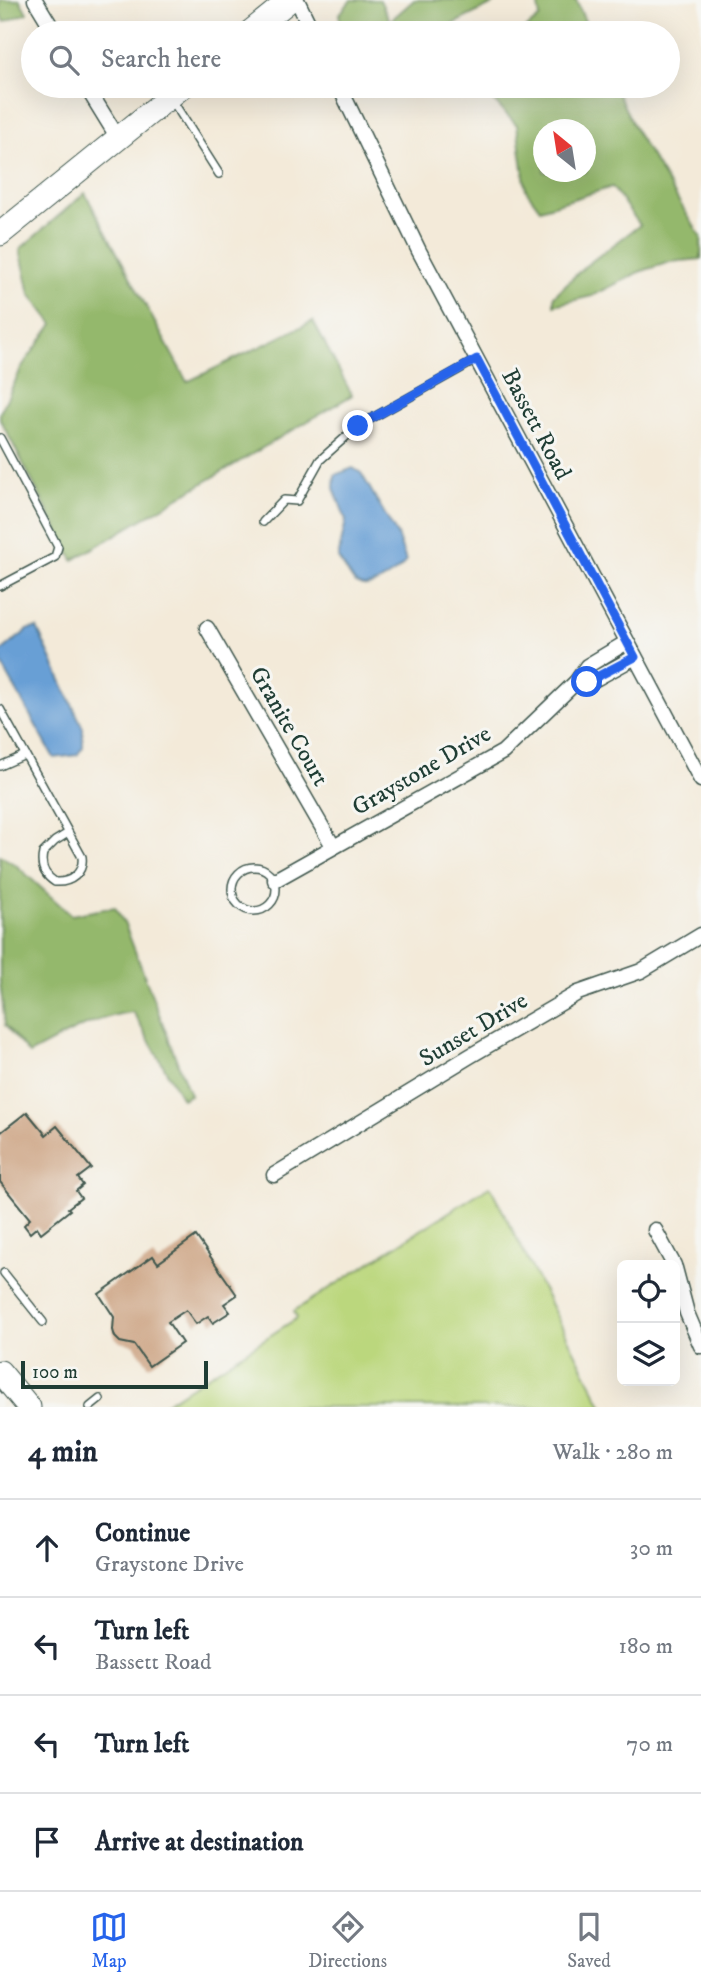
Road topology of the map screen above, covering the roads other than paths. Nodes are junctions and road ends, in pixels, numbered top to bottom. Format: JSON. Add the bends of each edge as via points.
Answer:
{"nodes":[{"id":1,"x":35,"y":0,"type":"edge"},
{"id":2,"x":290,"y":0,"type":"edge"},
{"id":3,"x":297,"y":0,"type":"edge"},
{"id":4,"x":48,"y":21,"type":"edge"},
{"id":5,"x":264,"y":21,"type":"edge"},
{"id":6,"x":307,"y":21,"type":"edge"},
{"id":7,"x":93,"y":98,"type":"edge"},
{"id":8,"x":167,"y":98,"type":"edge"},
{"id":9,"x":180,"y":98,"type":"edge"},
{"id":10,"x":345,"y":98,"type":"edge"},
{"id":11,"x":117,"y":138,"type":"junction"},
{"id":12,"x":219,"y":174,"type":"dead end"},
{"id":13,"x":0,"y":234,"type":"edge"},
{"id":14,"x":477,"y":359,"type":"junction"},
{"id":15,"x":0,"y":438,"type":"edge"},
{"id":16,"x":263,"y":522,"type":"dead end"},
{"id":17,"x":0,"y":586,"type":"edge"},
{"id":18,"x":207,"y":628,"type":"dead end"},
{"id":19,"x":628,"y":642,"type":"junction"},
{"id":20,"x":635,"y":657,"type":"junction"},
{"id":21,"x":576,"y":682,"type":"junction"},
{"id":22,"x":0,"y":709,"type":"edge"},
{"id":23,"x":25,"y":755,"type":"junction"},
{"id":24,"x":0,"y":766,"type":"edge"},
{"id":25,"x":701,"y":780,"type":"edge"},
{"id":26,"x":68,"y":833,"type":"junction"},
{"id":27,"x":333,"y":846,"type":"junction"},
{"id":28,"x":275,"y":880,"type":"junction"},
{"id":29,"x":701,"y":936,"type":"edge"},
{"id":30,"x":274,"y":1175,"type":"dead end"},
{"id":31,"x":655,"y":1230,"type":"dead end"},
{"id":32,"x":671,"y":1260,"type":"edge"},
{"id":33,"x":4,"y":1273,"type":"dead end"},
{"id":34,"x":680,"y":1288,"type":"edge"},
{"id":35,"x":43,"y":1322,"type":"dead end"},
{"id":36,"x":701,"y":1346,"type":"edge"},
{"id":37,"x":0,"y":1372,"type":"edge"},
{"id":38,"x":100,"y":1399,"type":"dead end"},
{"id":39,"x":29,"y":1407,"type":"edge"},
{"id":40,"x":90,"y":1407,"type":"edge"}],
"edges":[{"from":1,"to":4,"type":"street"},
{"from":2,"to":5,"type":"main road"},
{"from":3,"to":6,"type":"street"},
{"from":7,"to":11,"type":"street"},
{"from":8,"to":11,"type":"main road"},
{"from":9,"to":12,"type":"lane"},
{"from":10,"to":14,"type":"street","name":"Bassett Road"},
{"from":11,"to":13,"type":"main road"},
{"from":14,"to":16,"type":"lane","via":[[358,426],[320,460],[297,501],[284,500]]},
{"from":14,"to":19,"type":"street","name":"Bassett Road"},
{"from":15,"to":17,"type":"lane","via":[[58,547],[55,556]]},
{"from":18,"to":27,"type":"street","name":"Granite Court"},
{"from":19,"to":20,"type":"street","name":"Bassett Road"},
{"from":19,"to":21,"type":"street","name":"Graystone Drive","via":[[587,666]]},
{"from":20,"to":21,"type":"street","name":"Graystone Drive","via":[[587,682]]},
{"from":20,"to":25,"type":"street","name":"Bassett Road"},
{"from":21,"to":27,"type":"street","name":"Graystone Drive","via":[[503,751]]},
{"from":22,"to":23,"type":"lane"},
{"from":23,"to":24,"type":"lane"},
{"from":23,"to":26,"type":"lane"},
{"from":26,"to":26,"type":"lane","via":[[43,853],[43,869],[55,882],[71,879],[83,864]]},
{"from":27,"to":28,"type":"street","name":"Graystone Drive"},
{"from":28,"to":28,"type":"lane","via":[[267,872],[247,869],[236,874],[233,898],[250,912],[260,910],[271,902]]},
{"from":29,"to":30,"type":"street","name":"Sunset Drive","via":[[641,971],[578,993]]},
{"from":31,"to":32,"type":"street"},
{"from":33,"to":35,"type":"lane"},
{"from":34,"to":36,"type":"street"},
{"from":37,"to":39,"type":"main road"},
{"from":38,"to":40,"type":"lane"}]}
